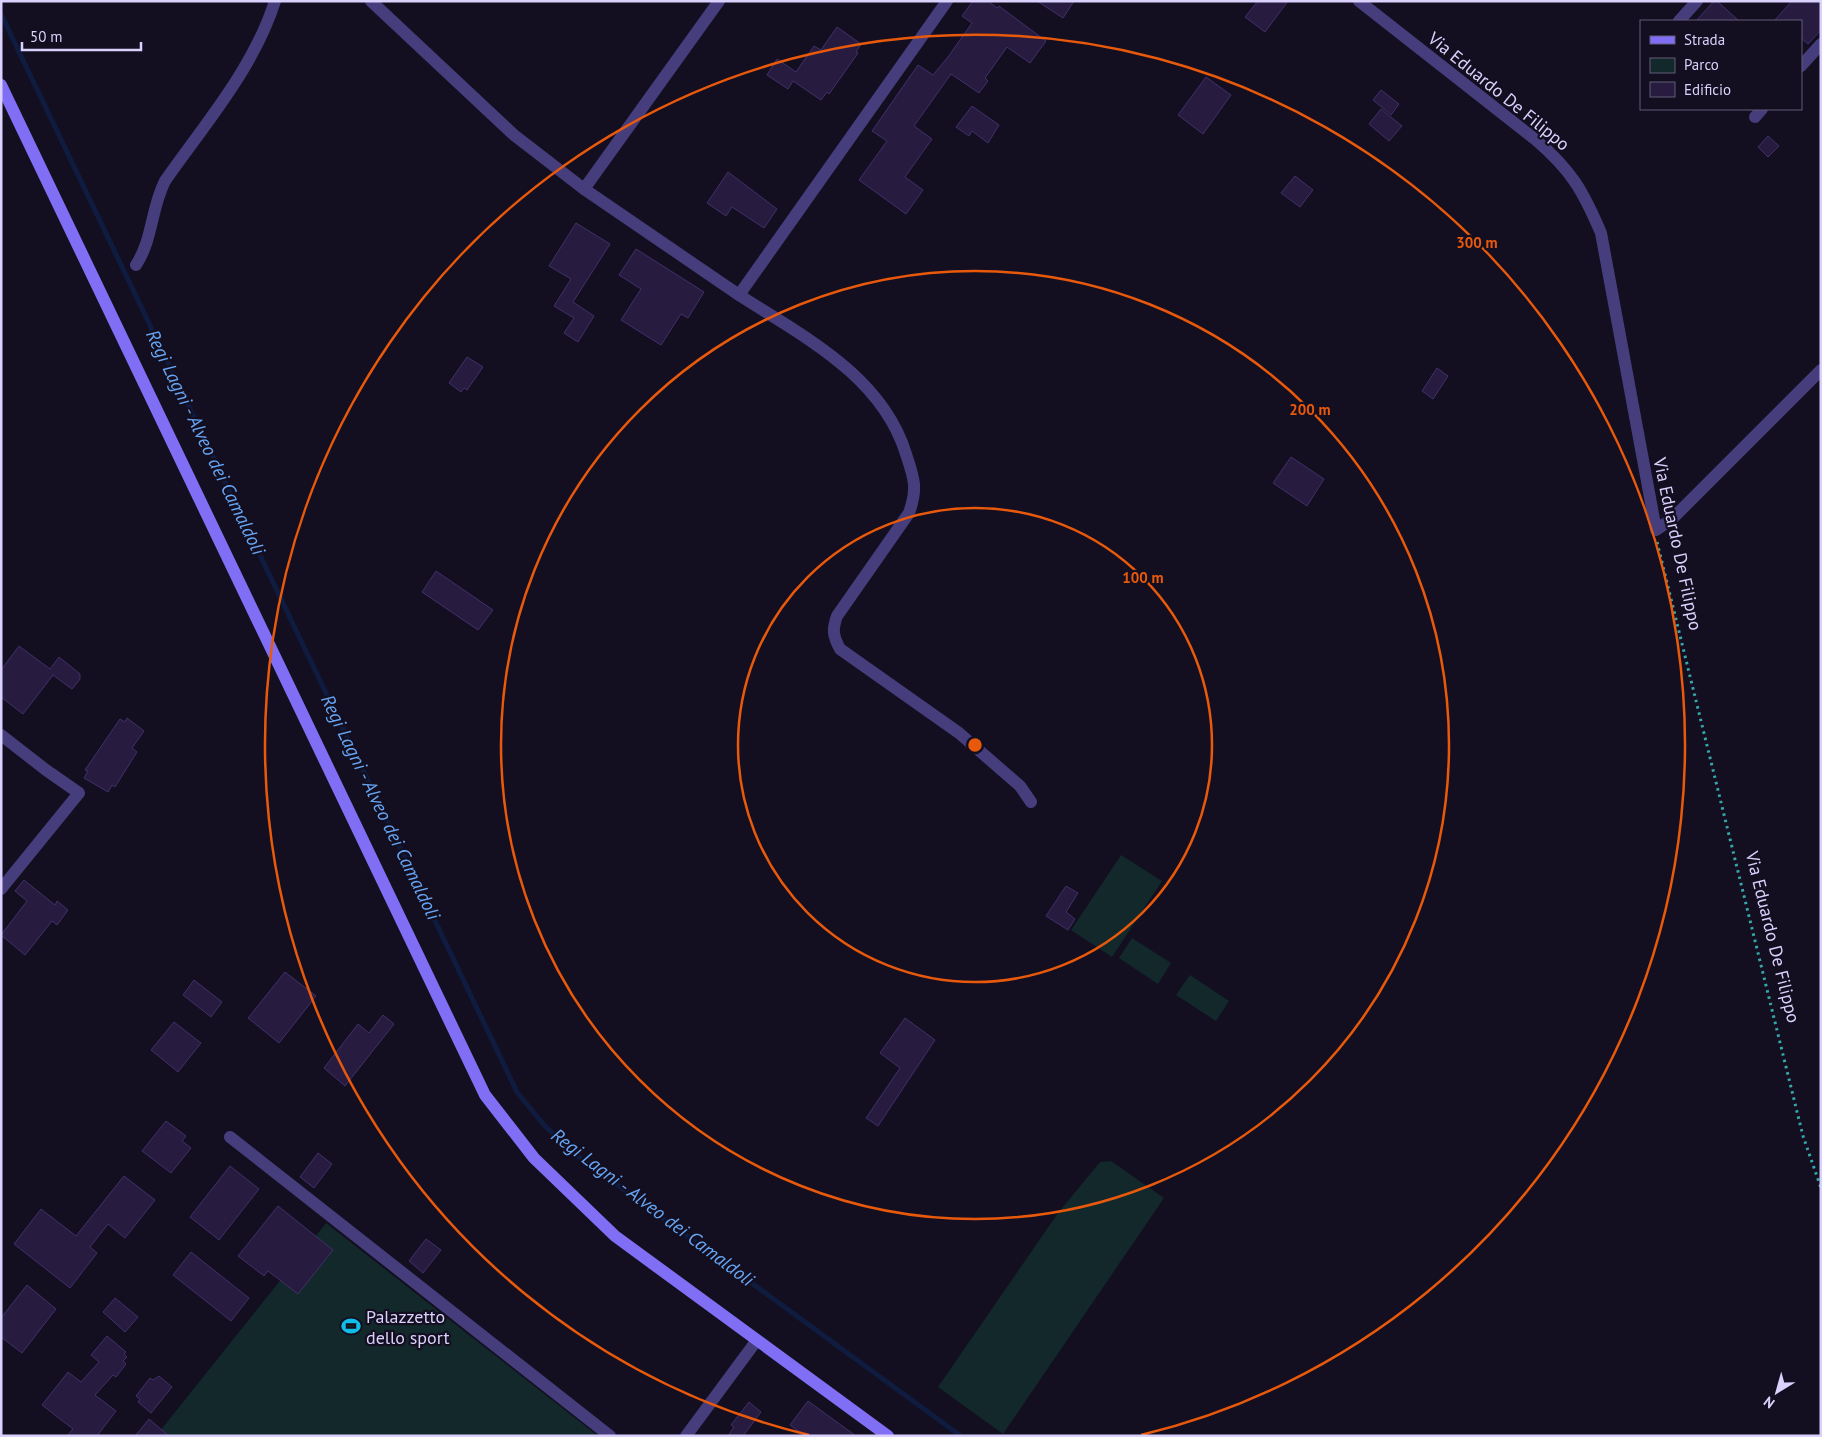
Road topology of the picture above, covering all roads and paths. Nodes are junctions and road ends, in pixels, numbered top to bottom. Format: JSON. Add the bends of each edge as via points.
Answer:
{"nodes":[{"id":1,"x":275,"y":1,"type":"edge"},
{"id":2,"x":371,"y":1,"type":"edge"},
{"id":3,"x":719,"y":1,"type":"edge"},
{"id":4,"x":947,"y":1,"type":"edge"},
{"id":5,"x":1359,"y":1,"type":"edge"},
{"id":6,"x":1697,"y":1,"type":"edge"},
{"id":7,"x":1680,"y":20,"type":"edge"},
{"id":8,"x":1821,"y":44,"type":"edge"},
{"id":9,"x":1802,"y":65,"type":"edge"},
{"id":10,"x":1,"y":85,"type":"edge"},
{"id":11,"x":584,"y":189,"type":"junction"},
{"id":12,"x":136,"y":265,"type":"dead end"},
{"id":13,"x":740,"y":295,"type":"junction"},
{"id":14,"x":1821,"y":370,"type":"edge"},
{"id":15,"x":1656,"y":530,"type":"junction"},
{"id":16,"x":1,"y":735,"type":"edge"},
{"id":17,"x":1031,"y":802,"type":"dead end"},
{"id":18,"x":1,"y":889,"type":"edge"},
{"id":19,"x":230,"y":1137,"type":"dead end"},
{"id":20,"x":1821,"y":1188,"type":"edge"},
{"id":21,"x":757,"y":1340,"type":"junction"},
{"id":22,"x":610,"y":1436,"type":"edge"},
{"id":23,"x":686,"y":1436,"type":"edge"},
{"id":24,"x":888,"y":1436,"type":"edge"}],
"edges":[{"from":1,"to":12,"type":"street","via":[[245,67],[165,181],[157,197],[145,251]]},
{"from":2,"to":11,"type":"street","via":[[514,135]]},
{"from":3,"to":11,"type":"street"},
{"from":4,"to":13,"type":"street"},
{"from":5,"to":15,"type":"street","name":"Via Eduardo De Filippo","via":[[1560,161],[1584,194],[1601,233]]},
{"from":6,"to":7,"type":"street"},
{"from":8,"to":9,"type":"street"},
{"from":10,"to":21,"type":"street","via":[[485,1095],[534,1158],[615,1236]]},
{"from":11,"to":13,"type":"street"},
{"from":13,"to":17,"type":"street","via":[[816,345],[869,388],[887,412],[903,443],[915,482],[909,513],[837,616],[832,629],[840,650],[959,733],[1020,786]]},
{"from":14,"to":15,"type":"street","via":[[1672,519]]},
{"from":15,"to":20,"type":"path","name":"Via Eduardo De Filippo","via":[[1659,555],[1803,1136]]},
{"from":16,"to":18,"type":"street","via":[[79,793]]},
{"from":19,"to":22,"type":"street"},
{"from":21,"to":23,"type":"street"},
{"from":21,"to":24,"type":"street"}]}
